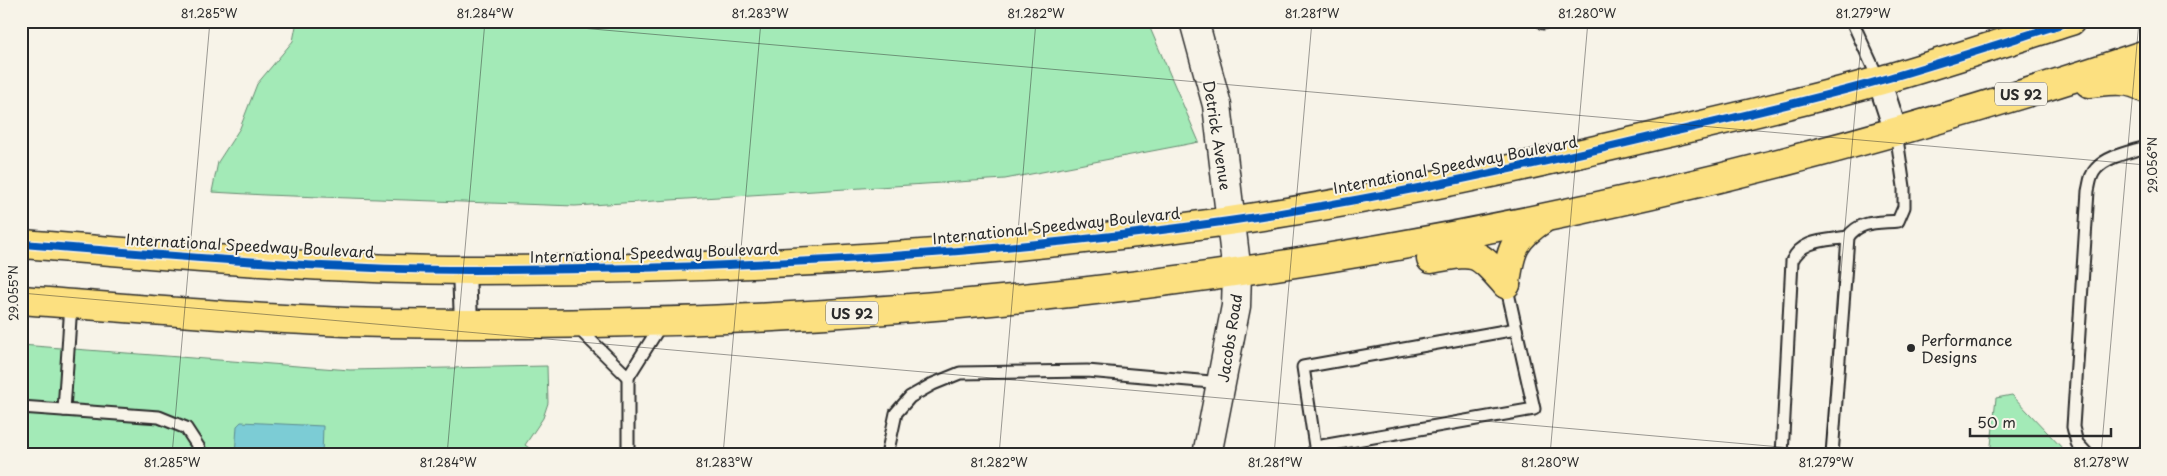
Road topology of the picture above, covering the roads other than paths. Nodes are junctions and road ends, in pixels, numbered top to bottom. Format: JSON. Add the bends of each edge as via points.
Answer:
{"nodes":[{"id":1,"x":1194,"y":21,"type":"edge"},
{"id":2,"x":1852,"y":21,"type":"edge"},
{"id":3,"x":2071,"y":21,"type":"edge"},
{"id":4,"x":2146,"y":54,"type":"edge"},
{"id":5,"x":1880,"y":80,"type":"junction"},
{"id":6,"x":2038,"y":89,"type":"junction"},
{"id":7,"x":2146,"y":89,"type":"edge"},
{"id":8,"x":1896,"y":132,"type":"junction"},
{"id":9,"x":2146,"y":147,"type":"edge"},
{"id":10,"x":1544,"y":219,"type":"junction"},
{"id":11,"x":1231,"y":220,"type":"junction"},
{"id":12,"x":1848,"y":236,"type":"junction"},
{"id":13,"x":21,"y":244,"type":"edge"},
{"id":14,"x":1299,"y":263,"type":"junction"},
{"id":15,"x":464,"y":270,"type":"junction"},
{"id":16,"x":1237,"y":272,"type":"junction"},
{"id":17,"x":1506,"y":284,"type":"junction"},
{"id":18,"x":21,"y":300,"type":"edge"},
{"id":19,"x":71,"y":304,"type":"junction"},
{"id":20,"x":663,"y":321,"type":"junction"},
{"id":21,"x":466,"y":323,"type":"junction"},
{"id":22,"x":573,"y":323,"type":"junction"},
{"id":23,"x":1516,"y":329,"type":"junction"},
{"id":24,"x":628,"y":377,"type":"junction"},
{"id":25,"x":1222,"y":382,"type":"junction"},
{"id":26,"x":21,"y":407,"type":"edge"},
{"id":27,"x":64,"y":410,"type":"junction"},
{"id":28,"x":1316,"y":451,"type":"edge"},
{"id":29,"x":2146,"y":452,"type":"edge"},
{"id":30,"x":198,"y":455,"type":"edge"},
{"id":31,"x":628,"y":455,"type":"edge"},
{"id":32,"x":886,"y":455,"type":"edge"},
{"id":33,"x":1207,"y":455,"type":"edge"},
{"id":34,"x":1782,"y":455,"type":"edge"},
{"id":35,"x":1832,"y":455,"type":"edge"},
{"id":36,"x":2088,"y":455,"type":"edge"},
{"id":37,"x":2138,"y":455,"type":"edge"}],
"edges":[{"from":1,"to":11,"type":"street","name":"Detrick Avenue","via":[[1217,106]]},
{"from":2,"to":5,"type":"lane"},
{"from":3,"to":5,"type":"main road","name":"International Speedway Boulevard"},
{"from":4,"to":6,"type":"main road","number":"US 92"},
{"from":5,"to":8,"type":"street"},
{"from":5,"to":11,"type":"main road","name":"International Speedway Boulevard","via":[[1560,159]]},
{"from":6,"to":7,"type":"main road","via":[[2114,80],[2128,81]]},
{"from":6,"to":8,"type":"main road","number":"US 92"},
{"from":8,"to":10,"type":"main road","number":"US 92","via":[[1727,177]]},
{"from":8,"to":12,"type":"lane","via":[[1904,187],[1904,207],[1898,221],[1866,223],[1854,228]]},
{"from":9,"to":36,"type":"lane","via":[[2108,160],[2096,168],[2088,191],[2073,427],[2077,443]]},
{"from":10,"to":14,"type":"main road","number":"US 92"},
{"from":10,"to":17,"type":"main road","via":[[1527,230],[1518,241],[1510,256]]},
{"from":11,"to":15,"type":"main road","name":"International Speedway Boulevard","via":[[1082,239],[862,257],[717,265]]},
{"from":11,"to":16,"type":"street","name":"Jacobs Road"},
{"from":12,"to":34,"type":"lane","via":[[1807,245],[1797,252],[1792,262]]},
{"from":12,"to":35,"type":"lane"},
{"from":13,"to":15,"type":"main road","name":"International Speedway Boulevard","via":[[234,260]]},
{"from":14,"to":16,"type":"main road","number":"US 92"},
{"from":14,"to":17,"type":"main road","via":[[1354,272],[1467,253],[1482,258]]},
{"from":15,"to":21,"type":"street"},
{"from":16,"to":20,"type":"main road","number":"US 92","via":[[1102,291],[955,305],[845,314]]},
{"from":16,"to":25,"type":"street","name":"Jacobs Road","via":[[1236,306]]},
{"from":17,"to":23,"type":"lane"},
{"from":18,"to":19,"type":"main road","number":"US 92"},
{"from":19,"to":21,"type":"main road","number":"US 92","via":[[343,322]]},
{"from":19,"to":27,"type":"lane"},
{"from":20,"to":22,"type":"main road","number":"US 92"},
{"from":20,"to":24,"type":"lane"},
{"from":21,"to":22,"type":"main road","number":"US 92"},
{"from":22,"to":24,"type":"lane"},
{"from":23,"to":28,"type":"lane","via":[[1303,367]]},
{"from":23,"to":28,"type":"lane","via":[[1534,410]]},
{"from":24,"to":31,"type":"lane"},
{"from":25,"to":32,"type":"lane","via":[[1087,371],[960,374],[910,397],[896,413]]},
{"from":25,"to":33,"type":"street","name":"Jacobs Road"},
{"from":26,"to":27,"type":"lane"},
{"from":27,"to":30,"type":"lane","via":[[159,417],[186,428],[199,448]]},
{"from":29,"to":37,"type":"lane"}]}
